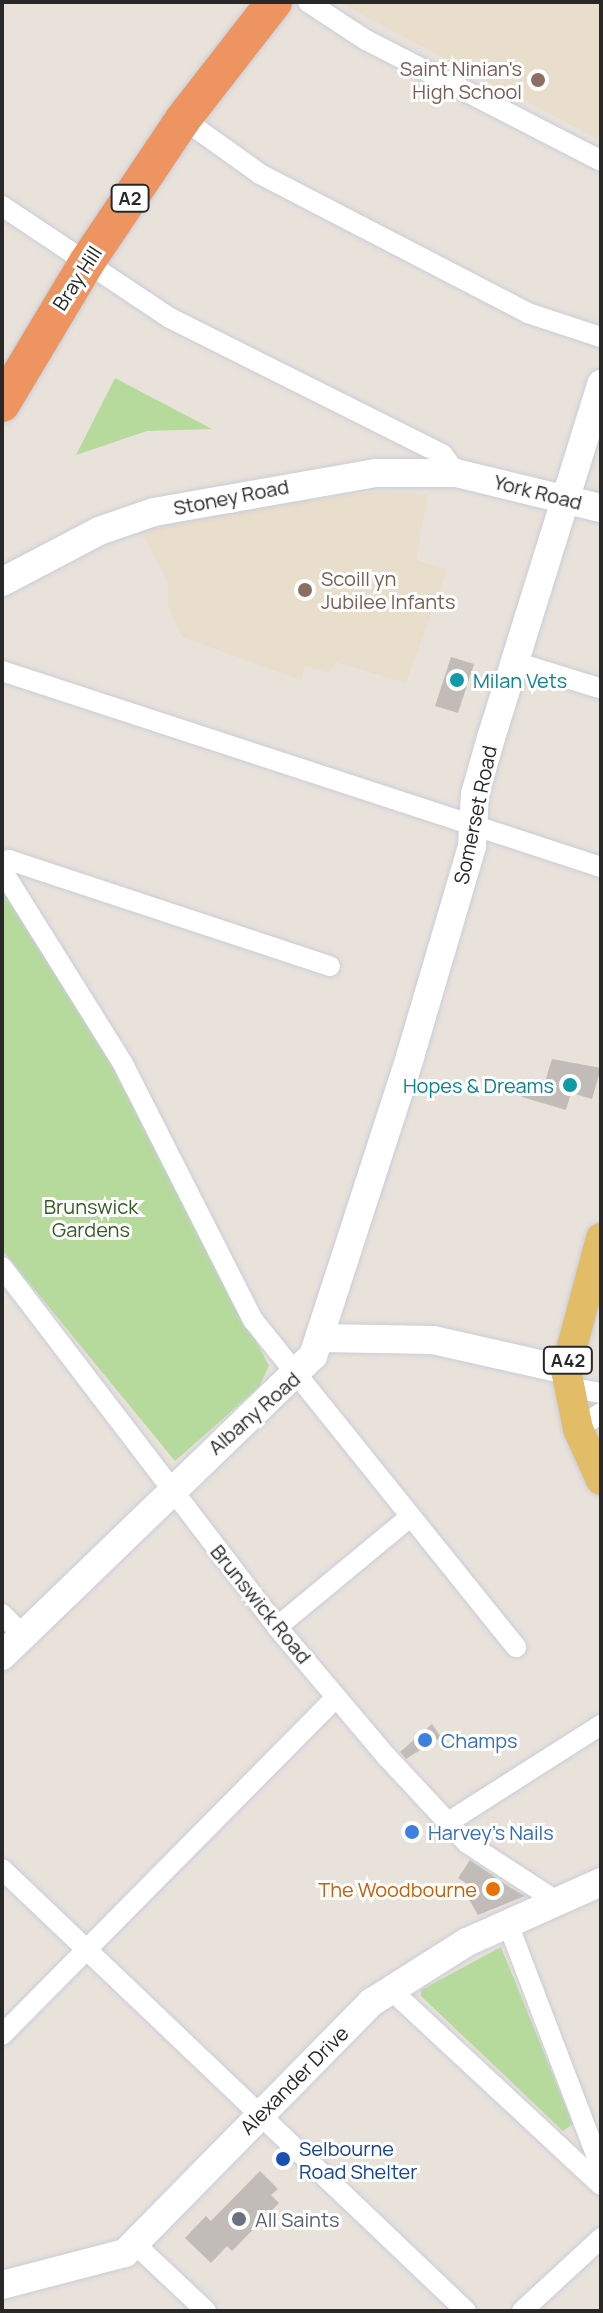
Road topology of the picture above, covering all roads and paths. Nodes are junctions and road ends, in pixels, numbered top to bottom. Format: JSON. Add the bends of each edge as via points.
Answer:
{"nodes":[{"id":1,"x":274,"y":2,"type":"edge"},
{"id":2,"x":308,"y":2,"type":"edge"},
{"id":3,"x":183,"y":119,"type":"junction"},
{"id":4,"x":601,"y":161,"type":"edge"},
{"id":5,"x":2,"y":206,"type":"edge"},
{"id":6,"x":87,"y":262,"type":"junction"},
{"id":7,"x":601,"y":337,"type":"edge"},
{"id":8,"x":601,"y":384,"type":"edge"},
{"id":9,"x":2,"y":404,"type":"edge"},
{"id":10,"x":466,"y":474,"type":"junction"},
{"id":11,"x":568,"y":498,"type":"junction"},
{"id":12,"x":601,"y":508,"type":"edge"},
{"id":13,"x":2,"y":582,"type":"edge"},
{"id":14,"x":515,"y":662,"type":"junction"},
{"id":15,"x":2,"y":671,"type":"edge"},
{"id":16,"x":599,"y":688,"type":"dead end"},
{"id":17,"x":473,"y":825,"type":"junction"},
{"id":18,"x":2,"y":867,"type":"edge"},
{"id":19,"x":601,"y":867,"type":"edge"},
{"id":20,"x":330,"y":966,"type":"dead end"},
{"id":21,"x":601,"y":1238,"type":"edge"},
{"id":22,"x":2,"y":1267,"type":"edge"},
{"id":23,"x":321,"y":1338,"type":"junction"},
{"id":24,"x":297,"y":1377,"type":"junction"},
{"id":25,"x":568,"y":1378,"type":"junction"},
{"id":26,"x":601,"y":1393,"type":"edge"},
{"id":27,"x":590,"y":1421,"type":"edge"},
{"id":28,"x":601,"y":1480,"type":"edge"},
{"id":29,"x":170,"y":1488,"type":"junction"},
{"id":30,"x":410,"y":1517,"type":"junction"},
{"id":31,"x":2,"y":1614,"type":"edge"},
{"id":32,"x":277,"y":1627,"type":"junction"},
{"id":33,"x":23,"y":1635,"type":"junction"},
{"id":34,"x":516,"y":1647,"type":"dead end"},
{"id":35,"x":2,"y":1656,"type":"edge"},
{"id":36,"x":336,"y":1697,"type":"junction"},
{"id":37,"x":601,"y":1725,"type":"edge"},
{"id":38,"x":447,"y":1823,"type":"junction"},
{"id":39,"x":2,"y":1869,"type":"edge"},
{"id":40,"x":601,"y":1882,"type":"edge"},
{"id":41,"x":558,"y":1902,"type":"junction"},
{"id":42,"x":508,"y":1924,"type":"junction"},
{"id":43,"x":86,"y":1950,"type":"junction"},
{"id":44,"x":390,"y":1989,"type":"junction"},
{"id":45,"x":2,"y":2035,"type":"edge"},
{"id":46,"x":260,"y":2114,"type":"junction"},
{"id":47,"x":601,"y":2168,"type":"edge"},
{"id":48,"x":601,"y":2185,"type":"edge"},
{"id":49,"x":601,"y":2238,"type":"edge"},
{"id":50,"x":136,"y":2245,"type":"junction"},
{"id":51,"x":2,"y":2285,"type":"edge"},
{"id":52,"x":206,"y":2311,"type":"edge"},
{"id":53,"x":466,"y":2311,"type":"edge"},
{"id":54,"x":522,"y":2311,"type":"edge"}],
"edges":[{"from":1,"to":3,"type":"highway","name":"Bray Hill","number":"A2"},
{"from":2,"to":4,"type":"street","via":[[366,40]]},
{"from":3,"to":6,"type":"highway","name":"Bray Hill","number":"A2"},
{"from":3,"to":7,"type":"street","via":[[260,174],[528,313]]},
{"from":5,"to":6,"type":"street"},
{"from":6,"to":9,"type":"highway","name":"Bray Hill","number":"A2"},
{"from":6,"to":10,"type":"street","via":[[182,324],[443,455]]},
{"from":8,"to":11,"type":"main road","name":"Somerset Road"},
{"from":10,"to":11,"type":"main road","name":"York Road"},
{"from":10,"to":13,"type":"main road","name":"Stoney Road","via":[[376,473],[207,498],[99,531]]},
{"from":11,"to":12,"type":"main road","name":"York Road"},
{"from":11,"to":14,"type":"main road","name":"Somerset Road"},
{"from":14,"to":16,"type":"street"},
{"from":14,"to":17,"type":"main road","name":"Somerset Road","via":[[475,794]]},
{"from":15,"to":17,"type":"street"},
{"from":17,"to":19,"type":"street"},
{"from":17,"to":23,"type":"main road","name":"Somerset Road","via":[[410,1057]]},
{"from":18,"to":20,"type":"street","via":[[9,860]]},
{"from":18,"to":24,"type":"street","via":[[123,1064],[253,1320]]},
{"from":21,"to":25,"type":"main road","number":"A42"},
{"from":22,"to":29,"type":"street","name":"Brunswick Road"},
{"from":23,"to":24,"type":"main road","name":"Albany Road"},
{"from":23,"to":25,"type":"main road","via":[[433,1340]]},
{"from":24,"to":29,"type":"main road","name":"Albany Road"},
{"from":24,"to":30,"type":"street"},
{"from":25,"to":26,"type":"street"},
{"from":25,"to":27,"type":"main road","number":"A42"},
{"from":27,"to":28,"type":"main road","number":"A42"},
{"from":29,"to":32,"type":"street","name":"Brunswick Road"},
{"from":29,"to":33,"type":"main road","name":"Albany Road"},
{"from":30,"to":32,"type":"street"},
{"from":30,"to":34,"type":"street"},
{"from":31,"to":33,"type":"street"},
{"from":32,"to":36,"type":"street","name":"Brunswick Road"},
{"from":33,"to":35,"type":"main road","name":"Albany Road"},
{"from":36,"to":38,"type":"street","name":"Brunswick Road"},
{"from":36,"to":43,"type":"street"},
{"from":37,"to":38,"type":"street"},
{"from":38,"to":41,"type":"street","name":"Brunswick Road","via":[[487,1857]]},
{"from":39,"to":43,"type":"street"},
{"from":40,"to":41,"type":"main road","name":"Alexander Drive"},
{"from":41,"to":42,"type":"main road","name":"Alexander Drive"},
{"from":42,"to":44,"type":"main road","name":"Alexander Drive"},
{"from":42,"to":47,"type":"street"},
{"from":43,"to":45,"type":"street"},
{"from":43,"to":46,"type":"street"},
{"from":44,"to":46,"type":"main road","name":"Alexander Drive"},
{"from":44,"to":48,"type":"street"},
{"from":46,"to":50,"type":"main road","name":"Alexander Drive"},
{"from":46,"to":53,"type":"street"},
{"from":49,"to":54,"type":"street"},
{"from":50,"to":51,"type":"main road","name":"Alexander Drive","via":[[77,2270]]},
{"from":50,"to":52,"type":"street"}]}
